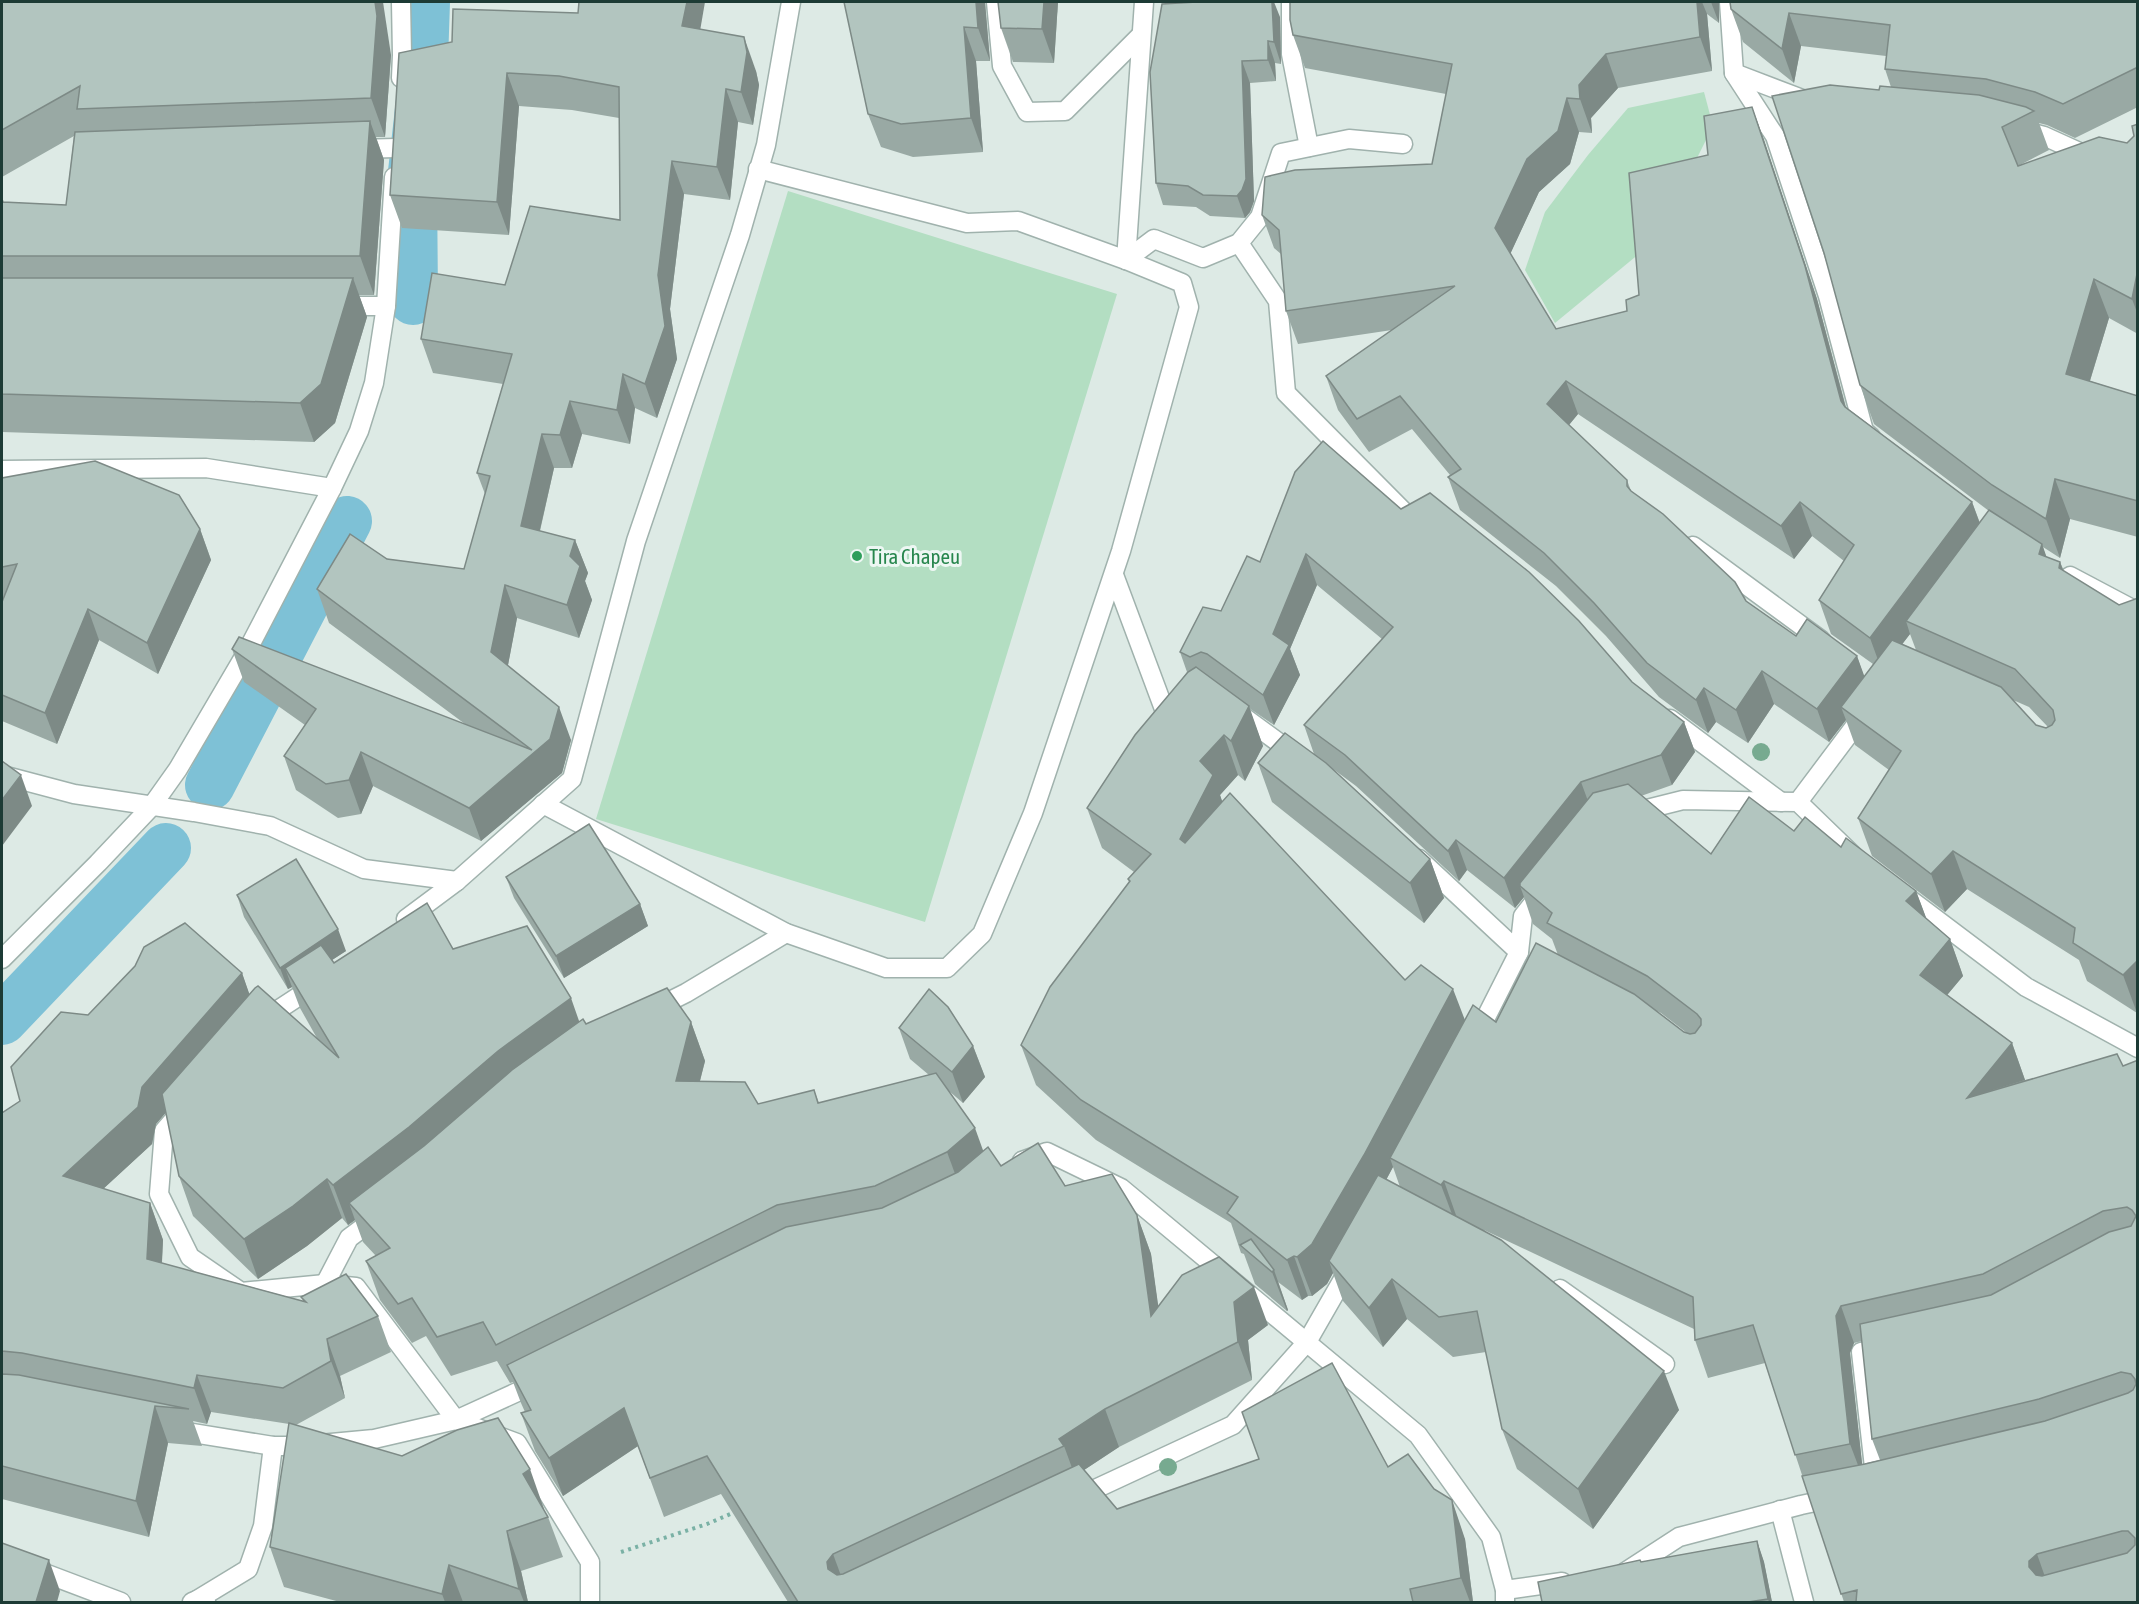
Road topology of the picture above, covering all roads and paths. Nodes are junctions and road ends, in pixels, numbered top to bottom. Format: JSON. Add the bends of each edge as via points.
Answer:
{"nodes":[{"id":1,"x":401,"y":2,"type":"edge"},
{"id":2,"x":791,"y":2,"type":"edge"},
{"id":3,"x":996,"y":2,"type":"edge"},
{"id":4,"x":1144,"y":2,"type":"edge"},
{"id":5,"x":1291,"y":2,"type":"edge"},
{"id":6,"x":1729,"y":2,"type":"edge"},
{"id":7,"x":1141,"y":35,"type":"junction"},
{"id":8,"x":1734,"y":73,"type":"junction"},
{"id":9,"x":400,"y":90,"type":"edge"},
{"id":10,"x":1832,"y":105,"type":"edge"},
{"id":11,"x":2005,"y":126,"type":"edge"},
{"id":12,"x":1403,"y":144,"type":"dead end"},
{"id":13,"x":1310,"y":147,"type":"junction"},
{"id":14,"x":336,"y":150,"type":"edge"},
{"id":15,"x":758,"y":169,"type":"junction"},
{"id":16,"x":2138,"y":172,"type":"edge"},
{"id":17,"x":1239,"y":243,"type":"junction"},
{"id":18,"x":1126,"y":260,"type":"junction"},
{"id":19,"x":328,"y":306,"type":"edge"},
{"id":20,"x":386,"y":306,"type":"junction"},
{"id":21,"x":1882,"y":445,"type":"edge"},
{"id":22,"x":2,"y":470,"type":"edge"},
{"id":23,"x":332,"y":488,"type":"junction"},
{"id":24,"x":1426,"y":514,"type":"edge"},
{"id":25,"x":1678,"y":536,"type":"edge"},
{"id":26,"x":2056,"y":569,"type":"edge"},
{"id":27,"x":1114,"y":575,"type":"junction"},
{"id":28,"x":2138,"y":612,"type":"edge"},
{"id":29,"x":1838,"y":652,"type":"edge"},
{"id":30,"x":1221,"y":701,"type":"edge"},
{"id":31,"x":1194,"y":703,"type":"edge"},
{"id":32,"x":1871,"y":704,"type":"edge"},
{"id":33,"x":1660,"y":712,"type":"edge"},
{"id":34,"x":1312,"y":767,"type":"edge"},
{"id":35,"x":2,"y":775,"type":"edge"},
{"id":36,"x":1790,"y":802,"type":"junction"},
{"id":37,"x":543,"y":804,"type":"junction"},
{"id":38,"x":151,"y":807,"type":"junction"},
{"id":39,"x":1610,"y":818,"type":"edge"},
{"id":40,"x":1408,"y":849,"type":"edge"},
{"id":41,"x":457,"y":881,"type":"junction"},
{"id":42,"x":1551,"y":881,"type":"edge"},
{"id":43,"x":394,"y":929,"type":"edge"},
{"id":44,"x":786,"y":933,"type":"junction"},
{"id":45,"x":1519,"y":952,"type":"junction"},
{"id":46,"x":2,"y":959,"type":"edge"},
{"id":47,"x":1540,"y":963,"type":"edge"},
{"id":48,"x":330,"y":976,"type":"edge"},
{"id":49,"x":637,"y":1018,"type":"edge"},
{"id":50,"x":247,"y":1037,"type":"edge"},
{"id":51,"x":2138,"y":1048,"type":"edge"},
{"id":52,"x":1466,"y":1055,"type":"edge"},
{"id":53,"x":194,"y":1097,"type":"edge"},
{"id":54,"x":1008,"y":1166,"type":"edge"},
{"id":55,"x":395,"y":1203,"type":"edge"},
{"id":56,"x":1359,"y":1251,"type":"edge"},
{"id":57,"x":1544,"y":1281,"type":"edge"},
{"id":58,"x":325,"y":1284,"type":"junction"},
{"id":59,"x":1307,"y":1342,"type":"junction"},
{"id":60,"x":1907,"y":1342,"type":"edge"},
{"id":61,"x":1665,"y":1364,"type":"dead end"},
{"id":62,"x":548,"y":1377,"type":"edge"},
{"id":63,"x":456,"y":1420,"type":"junction"},
{"id":64,"x":160,"y":1427,"type":"edge"},
{"id":65,"x":273,"y":1446,"type":"junction"},
{"id":66,"x":1899,"y":1484,"type":"edge"},
{"id":67,"x":1865,"y":1492,"type":"junction"},
{"id":68,"x":1059,"y":1506,"type":"edge"},
{"id":69,"x":740,"y":1510,"type":"edge"},
{"id":70,"x":1780,"y":1510,"type":"junction"},
{"id":71,"x":2,"y":1557,"type":"edge"},
{"id":72,"x":590,"y":1562,"type":"junction"},
{"id":73,"x":1599,"y":1577,"type":"edge"},
{"id":74,"x":1575,"y":1580,"type":"edge"},
{"id":75,"x":1505,"y":1596,"type":"edge"},
{"id":76,"x":121,"y":1602,"type":"edge"},
{"id":77,"x":198,"y":1602,"type":"edge"},
{"id":78,"x":590,"y":1602,"type":"edge"},
{"id":79,"x":1804,"y":1602,"type":"edge"}],
"edges":[{"from":1,"to":9,"type":"street"},
{"from":2,"to":15,"type":"street","via":[[766,145]]},
{"from":3,"to":7,"type":"street","via":[[1002,66],[1027,112],[1065,111]]},
{"from":4,"to":7,"type":"street"},
{"from":5,"to":13,"type":"street","via":[[1291,54]]},
{"from":6,"to":8,"type":"street"},
{"from":7,"to":18,"type":"street"},
{"from":8,"to":10,"type":"street","via":[[1809,102]]},
{"from":8,"to":21,"type":"street","via":[[1775,136],[1828,296],[1864,431]]},
{"from":11,"to":16,"type":"street","via":[[2044,136],[2099,161]]},
{"from":12,"to":13,"type":"street","via":[[1349,138]]},
{"from":13,"to":17,"type":"street","via":[[1281,153],[1260,217]]},
{"from":14,"to":20,"type":"street","via":[[396,142]]},
{"from":15,"to":18,"type":"street","via":[[967,223],[1018,221]]},
{"from":15,"to":37,"type":"street","via":[[740,235],[636,540],[572,779]]},
{"from":17,"to":18,"type":"street","via":[[1203,258],[1154,238]]},
{"from":17,"to":24,"type":"street","via":[[1278,301],[1286,393],[1409,517]]},
{"from":18,"to":27,"type":"street","via":[[1182,283],[1189,307]]},
{"from":19,"to":20,"type":"street"},
{"from":20,"to":23,"type":"street","via":[[374,383],[359,431]]},
{"from":22,"to":23,"type":"street","via":[[206,468]]},
{"from":23,"to":38,"type":"street","via":[[245,655]]},
{"from":25,"to":29,"type":"street"},
{"from":26,"to":28,"type":"street"},
{"from":27,"to":31,"type":"street","via":[[1167,717]]},
{"from":27,"to":44,"type":"street","via":[[1033,813],[982,934],[947,968],[886,968]]},
{"from":30,"to":34,"type":"street"},
{"from":32,"to":36,"type":"street"},
{"from":33,"to":36,"type":"street"},
{"from":35,"to":38,"type":"street","via":[[74,794]]},
{"from":36,"to":39,"type":"street","via":[[1683,800]]},
{"from":36,"to":51,"type":"street","via":[[1860,861],[2026,987]]},
{"from":37,"to":41,"type":"street"},
{"from":37,"to":44,"type":"street"},
{"from":38,"to":41,"type":"street","via":[[270,826],[364,869]]},
{"from":38,"to":46,"type":"street"},
{"from":40,"to":45,"type":"street"},
{"from":41,"to":43,"type":"street"},
{"from":42,"to":45,"type":"street","via":[[1523,916]]},
{"from":44,"to":49,"type":"street","via":[[687,993]]},
{"from":45,"to":47,"type":"street"},
{"from":45,"to":52,"type":"street"},
{"from":48,"to":50,"type":"street","via":[[262,1020]]},
{"from":53,"to":58,"type":"street","via":[[164,1131],[159,1194],[190,1257],[241,1292]]},
{"from":54,"to":59,"type":"street","via":[[1047,1152],[1121,1188]]},
{"from":55,"to":58,"type":"street","via":[[349,1238]]},
{"from":56,"to":59,"type":"street"},
{"from":57,"to":61,"type":"street"},
{"from":58,"to":63,"type":"street","via":[[356,1287]]},
{"from":59,"to":68,"type":"street","via":[[1233,1425]]},
{"from":59,"to":75,"type":"street","via":[[1418,1435],[1491,1537]]},
{"from":60,"to":67,"type":"street","via":[[1861,1352]]},
{"from":62,"to":63,"type":"street"},
{"from":63,"to":65,"type":"street","via":[[374,1439]]},
{"from":63,"to":72,"type":"street","via":[[517,1443]]},
{"from":64,"to":65,"type":"street"},
{"from":65,"to":77,"type":"street","via":[[263,1526],[248,1569]]},
{"from":66,"to":67,"type":"street"},
{"from":67,"to":70,"type":"street"},
{"from":69,"to":72,"type":"path"},
{"from":70,"to":73,"type":"street","via":[[1679,1537],[1623,1574]]},
{"from":70,"to":79,"type":"street"},
{"from":71,"to":76,"type":"street"},
{"from":72,"to":78,"type":"street"},
{"from":74,"to":75,"type":"street"}]}
